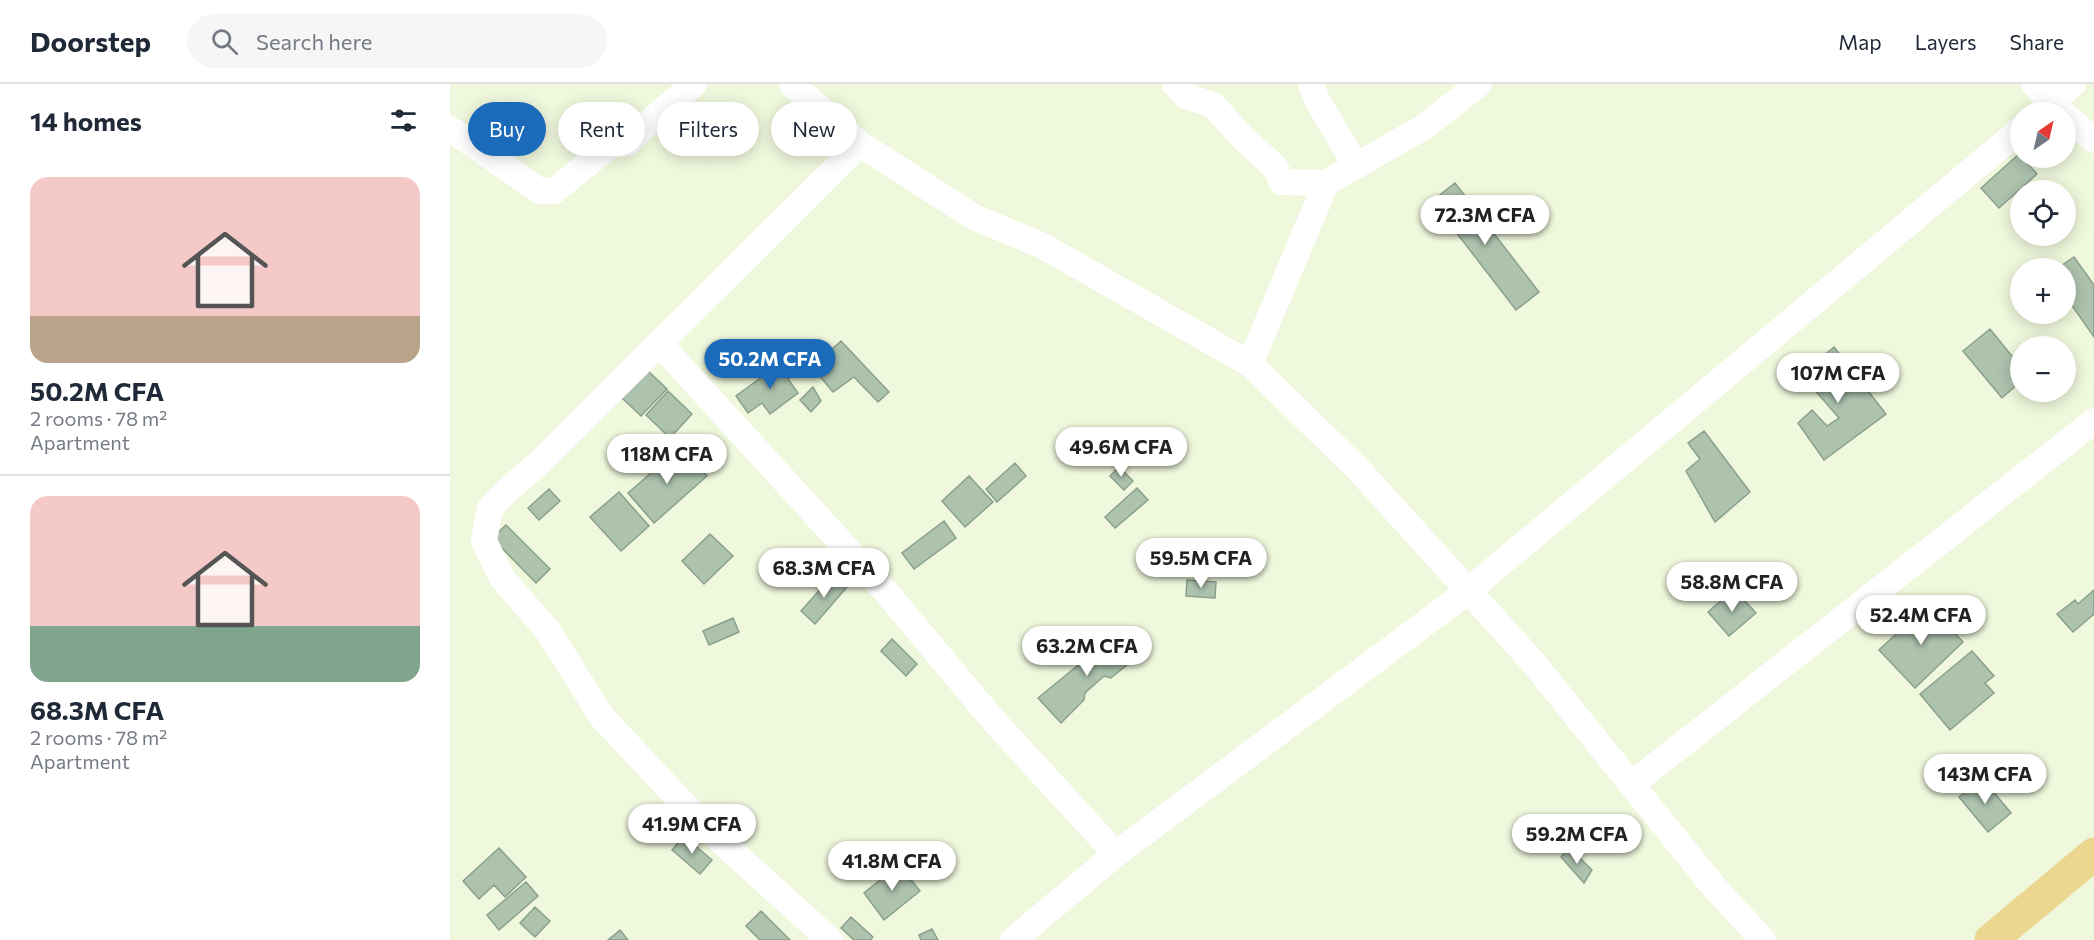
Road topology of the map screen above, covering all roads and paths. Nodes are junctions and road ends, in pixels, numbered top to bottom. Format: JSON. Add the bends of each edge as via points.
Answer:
{"nodes":[{"id":1,"x":694,"y":84,"type":"edge"},
{"id":2,"x":792,"y":84,"type":"edge"},
{"id":3,"x":1175,"y":84,"type":"edge"},
{"id":4,"x":1311,"y":84,"type":"edge"},
{"id":5,"x":1479,"y":84,"type":"edge"},
{"id":6,"x":2034,"y":84,"type":"edge"},
{"id":7,"x":2073,"y":84,"type":"edge"},
{"id":8,"x":2048,"y":102,"type":"edge"},
{"id":9,"x":2061,"y":102,"type":"edge"},
{"id":10,"x":2076,"y":127,"type":"edge"},
{"id":11,"x":450,"y":129,"type":"edge"},
{"id":12,"x":2010,"y":138,"type":"edge"},
{"id":13,"x":2094,"y":140,"type":"edge"},
{"id":14,"x":860,"y":144,"type":"junction"},
{"id":15,"x":1356,"y":166,"type":"junction"},
{"id":16,"x":1326,"y":183,"type":"junction"},
{"id":17,"x":660,"y":344,"type":"junction"},
{"id":18,"x":1250,"y":364,"type":"junction"},
{"id":19,"x":2094,"y":421,"type":"edge"},
{"id":20,"x":1468,"y":591,"type":"junction"},
{"id":21,"x":1632,"y":784,"type":"junction"},
{"id":22,"x":1116,"y":854,"type":"junction"},
{"id":23,"x":2094,"y":854,"type":"edge"},
{"id":24,"x":830,"y":940,"type":"edge"},
{"id":25,"x":1013,"y":940,"type":"edge"},
{"id":26,"x":1763,"y":940,"type":"edge"},
{"id":27,"x":1991,"y":940,"type":"edge"}],
"edges":[{"from":1,"to":11,"type":"street","via":[[628,143],[611,145],[554,191],[540,191]]},
{"from":2,"to":14,"type":"street"},
{"from":3,"to":16,"type":"street","via":[[1186,96],[1213,105],[1275,166],[1282,182]]},
{"from":4,"to":15,"type":"street"},
{"from":5,"to":15,"type":"street","via":[[1424,127]]},
{"from":6,"to":8,"type":"street"},
{"from":7,"to":9,"type":"street"},
{"from":10,"to":13,"type":"street"},
{"from":12,"to":20,"type":"street"},
{"from":14,"to":17,"type":"street"},
{"from":14,"to":18,"type":"street","via":[[974,217],[1043,246]]},
{"from":15,"to":16,"type":"street"},
{"from":16,"to":18,"type":"street"},
{"from":17,"to":22,"type":"street","via":[[887,592],[994,721]]},
{"from":17,"to":24,"type":"street","via":[[490,508],[484,541],[502,578],[548,631],[603,717],[703,825]]},
{"from":18,"to":20,"type":"street","via":[[1357,468]]},
{"from":19,"to":21,"type":"street"},
{"from":20,"to":21,"type":"street","via":[[1532,661]]},
{"from":20,"to":22,"type":"street"},
{"from":21,"to":26,"type":"street","via":[[1714,887]]},
{"from":22,"to":25,"type":"street"},
{"from":23,"to":27,"type":"highway"}]}
